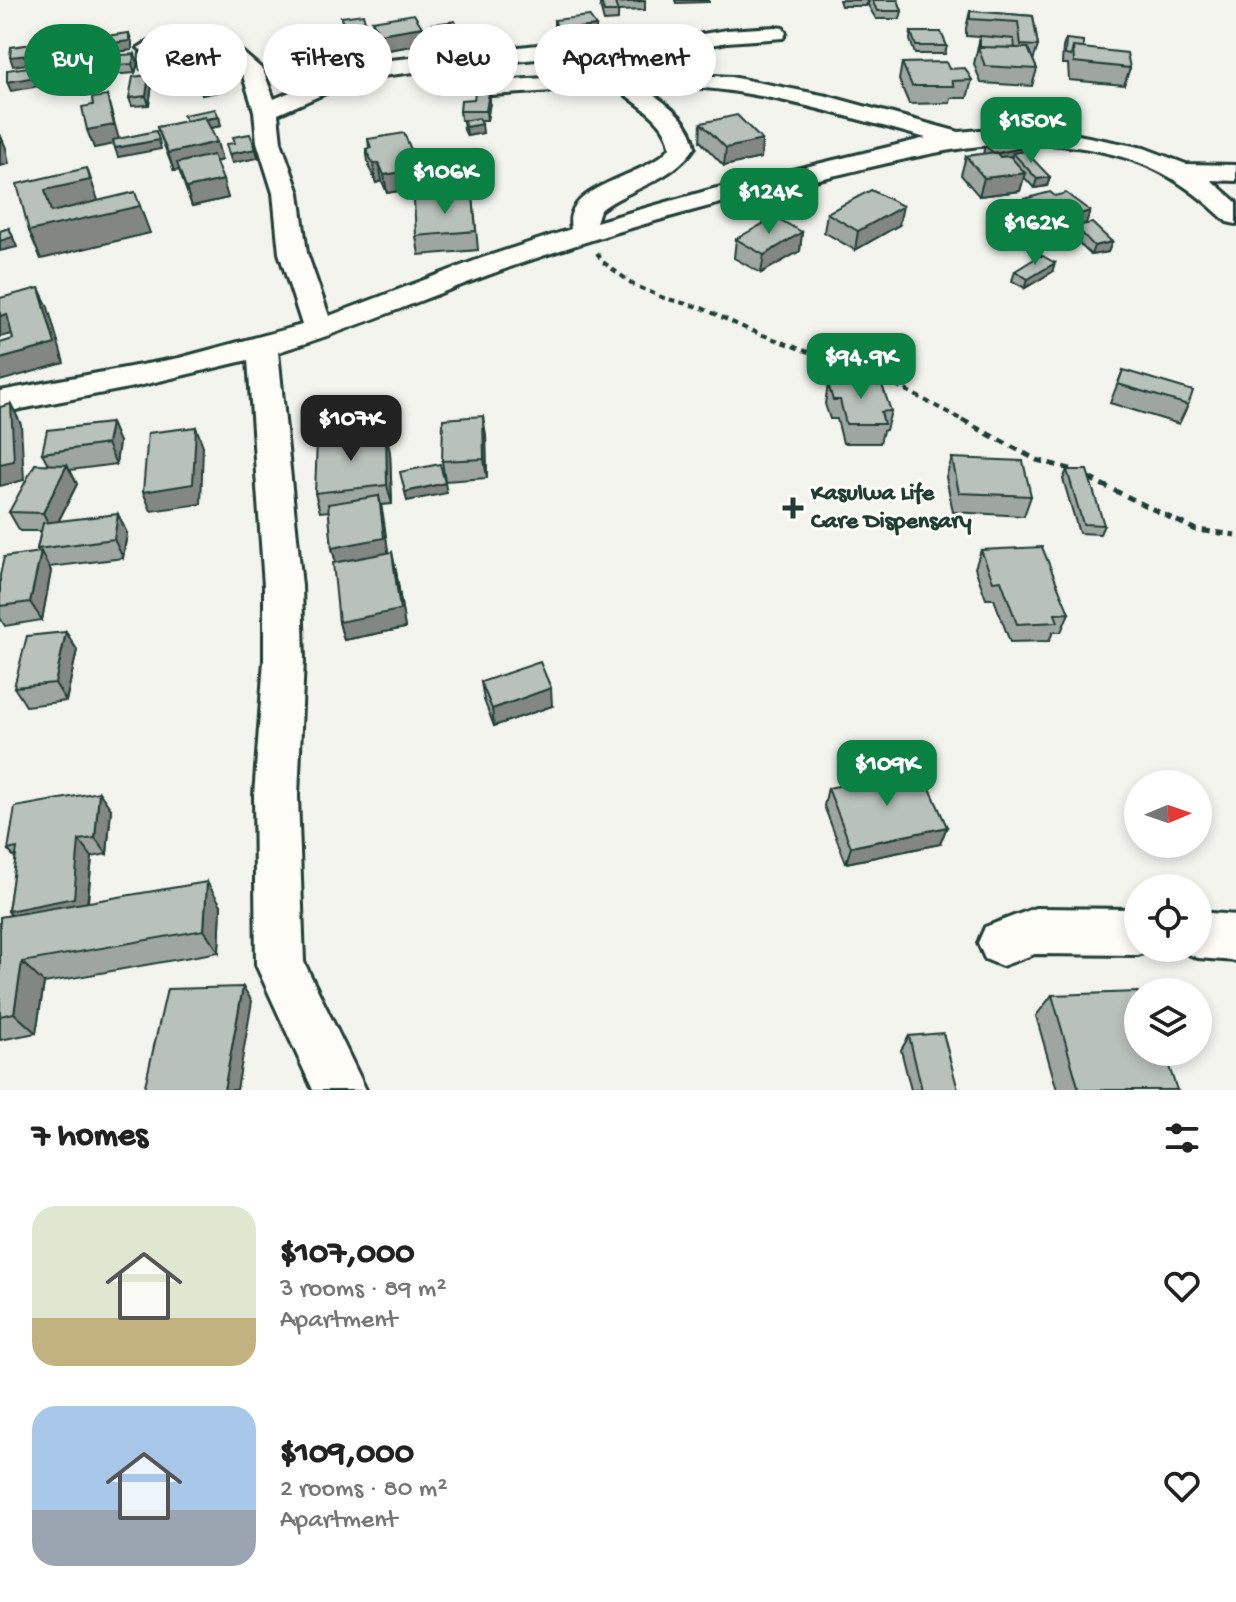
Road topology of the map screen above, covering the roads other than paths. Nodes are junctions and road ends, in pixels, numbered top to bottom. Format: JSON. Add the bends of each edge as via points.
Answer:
{"nodes":[{"id":1,"x":775,"y":33,"type":"dead end"},
{"id":2,"x":716,"y":38,"type":"edge"},
{"id":3,"x":247,"y":65,"type":"edge"},
{"id":4,"x":408,"y":66,"type":"edge"},
{"id":5,"x":716,"y":83,"type":"edge"},
{"id":6,"x":634,"y":96,"type":"edge"},
{"id":7,"x":266,"y":111,"type":"junction"},
{"id":8,"x":963,"y":140,"type":"junction"},
{"id":9,"x":1182,"y":172,"type":"junction"},
{"id":10,"x":1236,"y":173,"type":"edge"},
{"id":11,"x":1236,"y":216,"type":"edge"},
{"id":12,"x":586,"y":235,"type":"junction"},
{"id":13,"x":318,"y":328,"type":"junction"},
{"id":14,"x":262,"y":344,"type":"junction"},
{"id":15,"x":0,"y":402,"type":"edge"},
{"id":16,"x":1124,"y":932,"type":"edge"},
{"id":17,"x":1212,"y":936,"type":"edge"},
{"id":18,"x":1236,"y":938,"type":"edge"},
{"id":19,"x":1002,"y":943,"type":"dead end"},
{"id":20,"x":340,"y":1090,"type":"edge"}],
"edges":[{"from":1,"to":2,"type":"street"},
{"from":3,"to":7,"type":"street"},
{"from":4,"to":7,"type":"street","via":[[351,74]]},
{"from":5,"to":8,"type":"street","via":[[771,90]]},
{"from":6,"to":12,"type":"street","via":[[672,123],[684,144],[661,170],[602,195],[587,208]]},
{"from":7,"to":13,"type":"street","via":[[293,253]]},
{"from":8,"to":9,"type":"street","via":[[1023,136],[1073,141],[1143,156]]},
{"from":8,"to":12,"type":"street","via":[[780,180]]},
{"from":9,"to":10,"type":"street"},
{"from":9,"to":11,"type":"street"},
{"from":12,"to":13,"type":"street"},
{"from":13,"to":14,"type":"street"},
{"from":14,"to":15,"type":"street","via":[[93,387]]},
{"from":14,"to":20,"type":"street","via":[[283,586],[276,796],[280,965]]},
{"from":16,"to":19,"type":"street","via":[[1035,931]]},
{"from":17,"to":18,"type":"street"}]}
